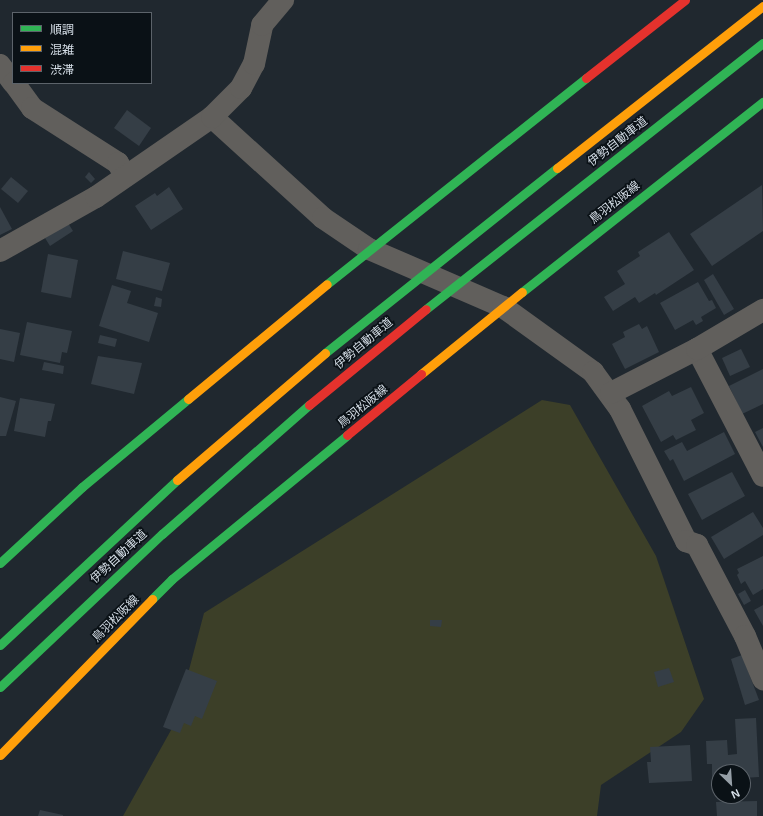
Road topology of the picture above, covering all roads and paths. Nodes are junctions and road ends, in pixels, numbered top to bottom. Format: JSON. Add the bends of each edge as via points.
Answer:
{"nodes":[{"id":1,"x":685,"y":0,"type":"edge"},
{"id":2,"x":279,"y":1,"type":"edge"},
{"id":3,"x":763,"y":6,"type":"edge"},
{"id":4,"x":763,"y":43,"type":"edge"},
{"id":5,"x":0,"y":65,"type":"edge"},
{"id":6,"x":12,"y":81,"type":"edge"},
{"id":7,"x":14,"y":84,"type":"edge"},
{"id":8,"x":763,"y":102,"type":"edge"},
{"id":9,"x":212,"y":117,"type":"junction"},
{"id":10,"x":125,"y":176,"type":"junction"},
{"id":11,"x":0,"y":251,"type":"edge"},
{"id":12,"x":377,"y":253,"type":"junction"},
{"id":13,"x":496,"y":304,"type":"junction"},
{"id":14,"x":763,"y":310,"type":"edge"},
{"id":15,"x":697,"y":349,"type":"junction"},
{"id":16,"x":611,"y":394,"type":"junction"},
{"id":17,"x":763,"y":476,"type":"edge"},
{"id":18,"x":0,"y":563,"type":"edge"},
{"id":19,"x":0,"y":645,"type":"edge"},
{"id":20,"x":763,"y":679,"type":"edge"},
{"id":21,"x":0,"y":687,"type":"edge"},
{"id":22,"x":0,"y":755,"type":"edge"}],
"edges":[{"from":1,"to":12,"type":"main road"},
{"from":2,"to":9,"type":"street","via":[[262,25],[254,64],[241,88]]},
{"from":3,"to":19,"type":"main road","name":"伊勢自動車道","via":[[382,306],[265,403],[138,514]]},
{"from":4,"to":21,"type":"main road","name":"伊勢自動車道","via":[[402,328],[280,429],[156,540]]},
{"from":5,"to":6,"type":"street"},
{"from":7,"to":10,"type":"street","via":[[32,108],[118,163]]},
{"from":8,"to":13,"type":"main road","name":"鳥羽松阪線"},
{"from":9,"to":10,"type":"street"},
{"from":9,"to":12,"type":"street","via":[[323,218]]},
{"from":10,"to":11,"type":"street","via":[[96,197]]},
{"from":12,"to":13,"type":"street"},
{"from":12,"to":18,"type":"main road","via":[[82,487]]},
{"from":13,"to":16,"type":"street","via":[[593,372]]},
{"from":13,"to":22,"type":"main road","name":"鳥羽松阪線","via":[[172,579]]},
{"from":14,"to":15,"type":"street"},
{"from":15,"to":16,"type":"street"},
{"from":15,"to":17,"type":"street"},
{"from":16,"to":20,"type":"street","via":[[686,541],[697,545],[745,636]]}]}
